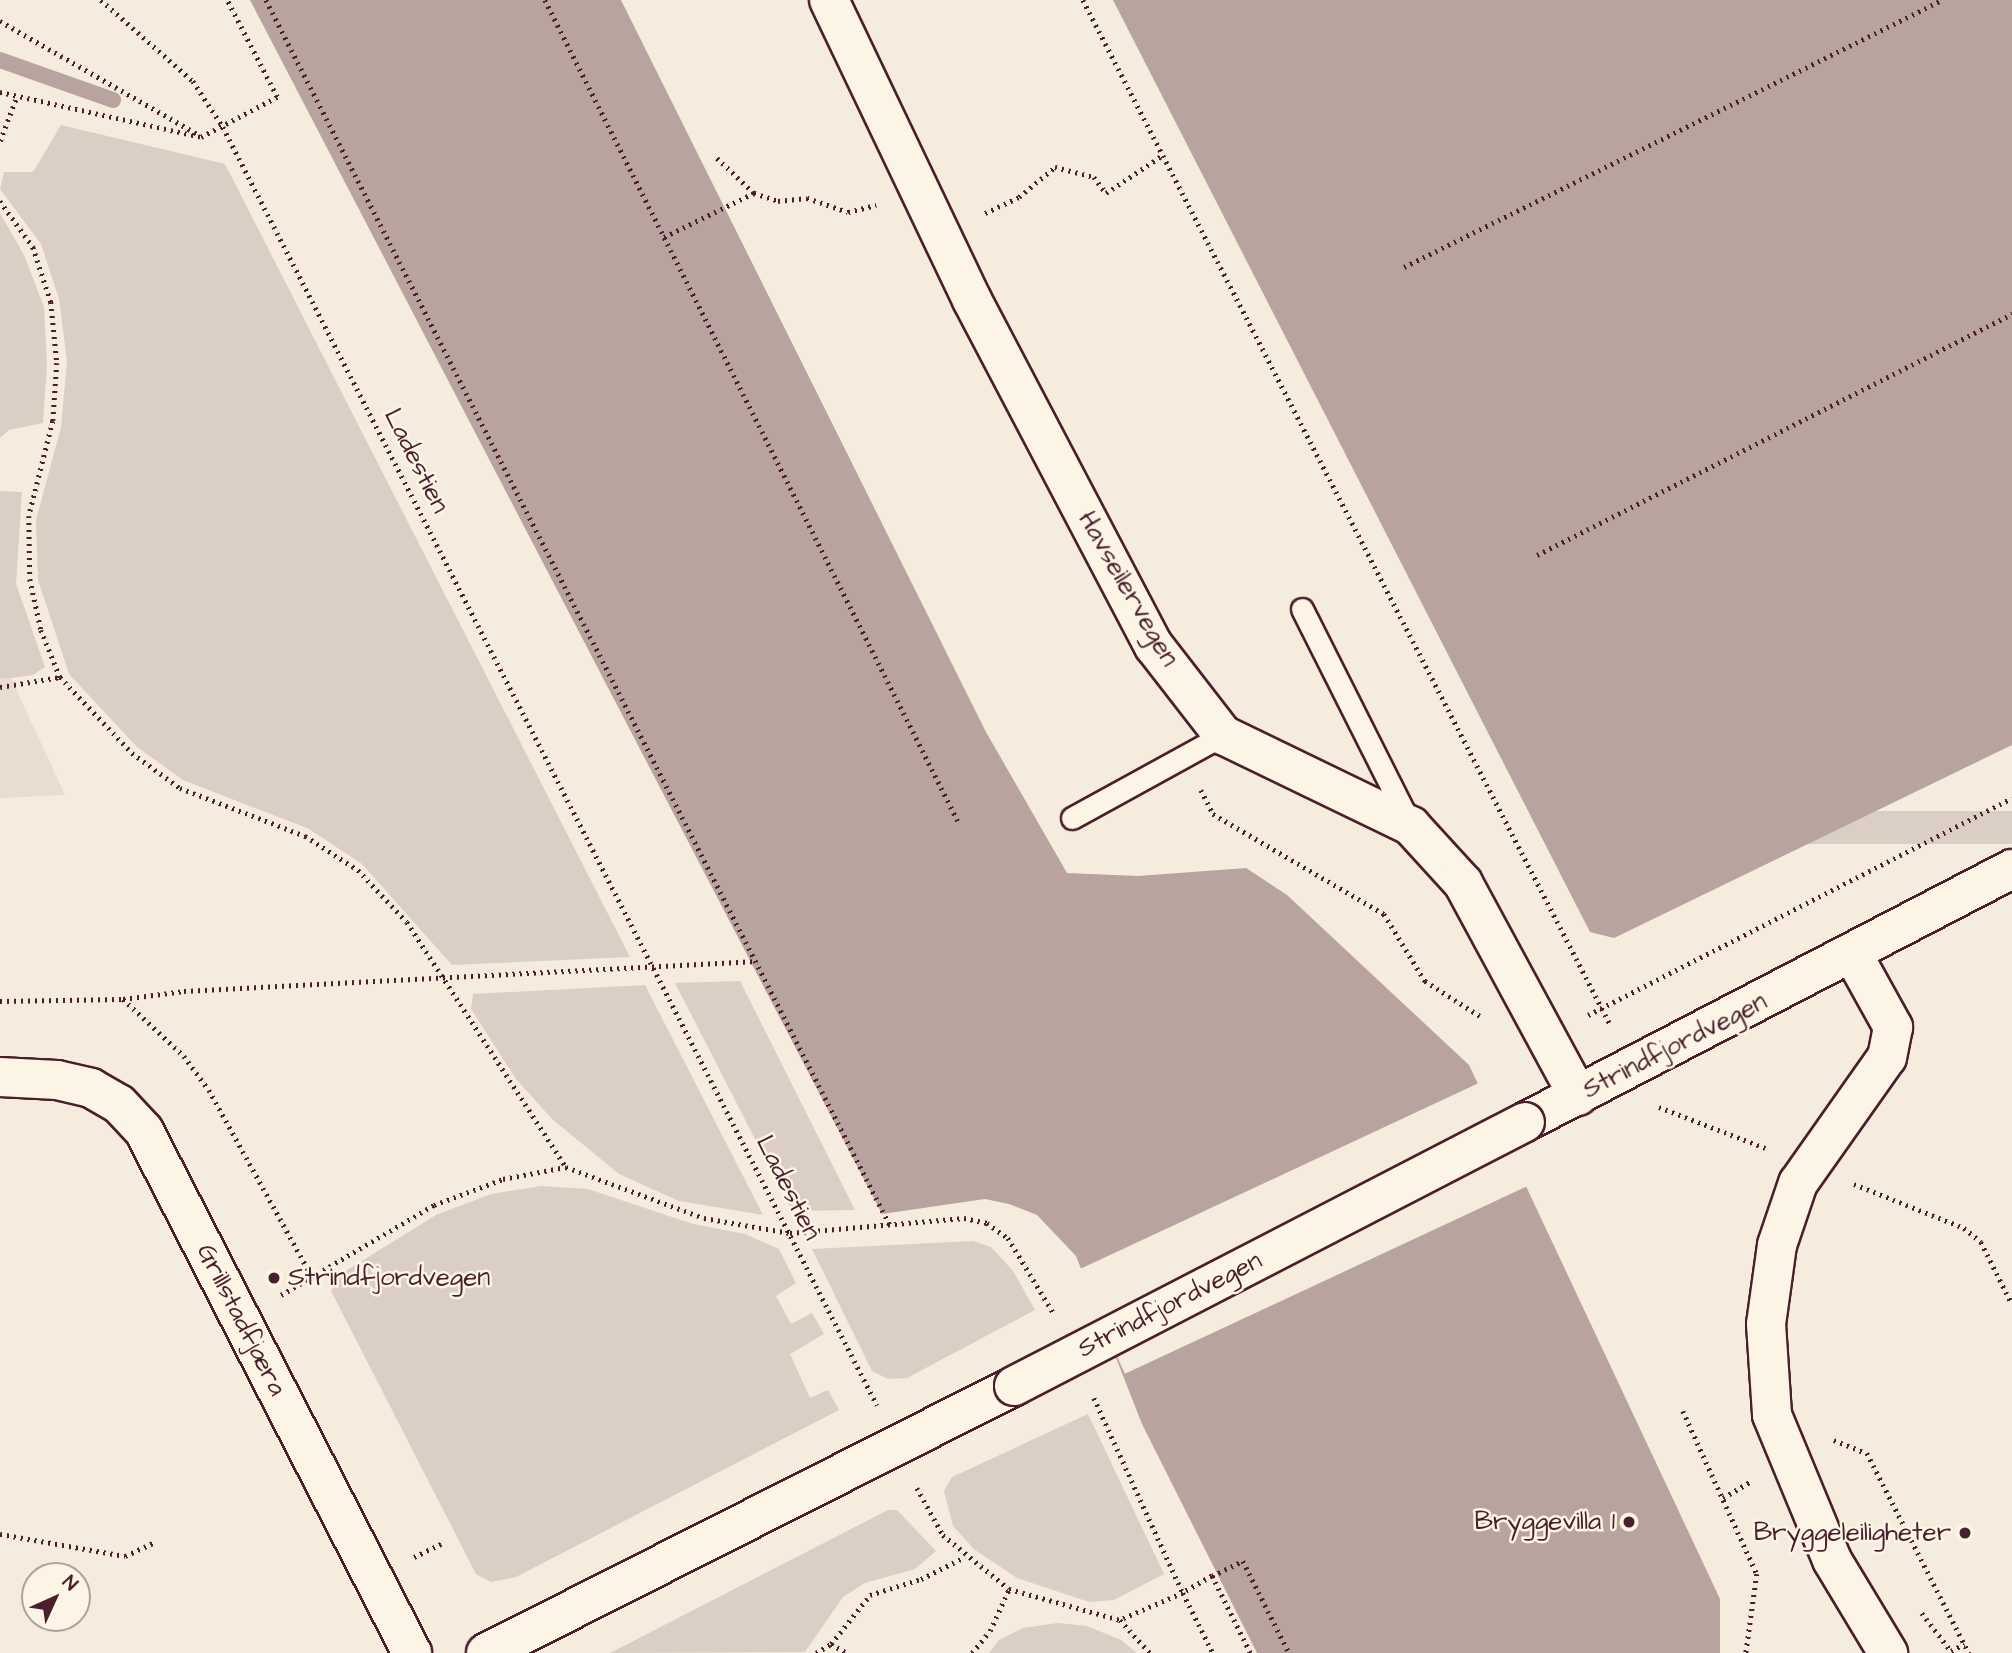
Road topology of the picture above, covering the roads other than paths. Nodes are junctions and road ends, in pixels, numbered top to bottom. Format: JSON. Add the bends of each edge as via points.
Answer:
{"nodes":[{"id":1,"x":829,"y":0,"type":"edge"},
{"id":2,"x":1302,"y":609,"type":"dead end"},
{"id":3,"x":1223,"y":735,"type":"junction"},
{"id":4,"x":1072,"y":818,"type":"dead end"},
{"id":5,"x":1411,"y":826,"type":"junction"},
{"id":6,"x":2012,"y":869,"type":"edge"},
{"id":7,"x":1852,"y":953,"type":"junction"},
{"id":8,"x":0,"y":1077,"type":"edge"},
{"id":9,"x":1578,"y":1096,"type":"junction"},
{"id":10,"x":412,"y":1653,"type":"edge"},
{"id":11,"x":486,"y":1653,"type":"edge"},
{"id":12,"x":1888,"y":1653,"type":"edge"}],
"edges":[{"from":1,"to":3,"type":"street","name":"Havseilervegen","via":[[921,194],[1154,646]]},
{"from":2,"to":5,"type":"lane"},
{"from":3,"to":4,"type":"lane"},
{"from":3,"to":5,"type":"street","name":"Havseilervegen"},
{"from":5,"to":9,"type":"street","name":"Havseilervegen","via":[[1463,883]]},
{"from":6,"to":7,"type":"street","name":"Strindfjordvegen"},
{"from":7,"to":9,"type":"street","name":"Strindfjordvegen"},
{"from":7,"to":12,"type":"street","via":[[1893,1027],[1887,1057],[1808,1165],[1789,1206],[1777,1245],[1766,1324],[1772,1415],[1832,1560]]},
{"from":8,"to":10,"type":"street","name":"Grillstadfjæra","via":[[57,1080],[91,1088],[119,1104],[144,1131]]},
{"from":9,"to":11,"type":"street","name":"Strindfjordvegen","bridge":true,"via":[[824,1486]]}]}
